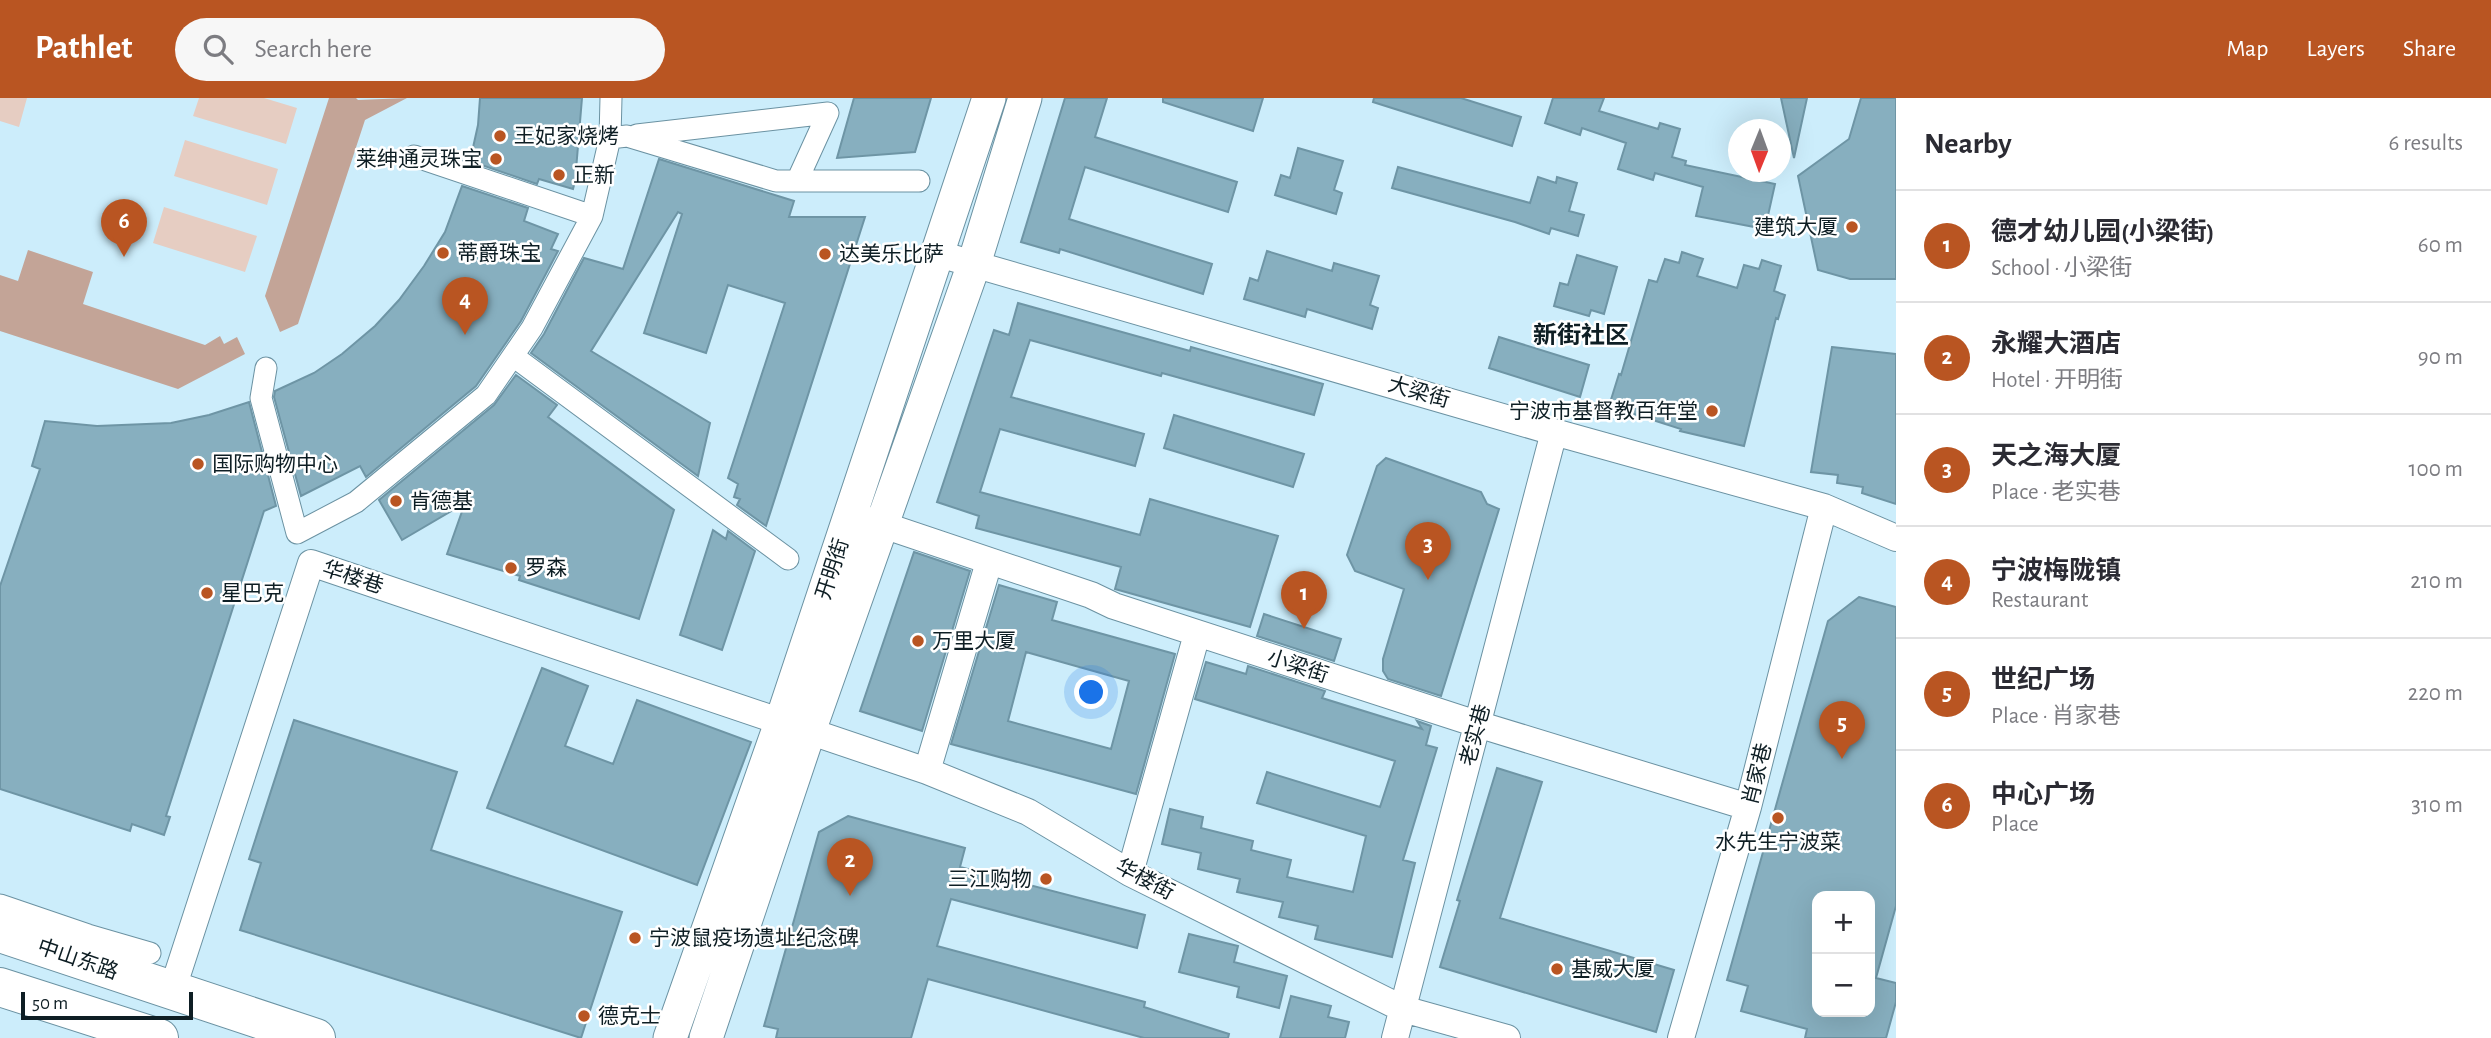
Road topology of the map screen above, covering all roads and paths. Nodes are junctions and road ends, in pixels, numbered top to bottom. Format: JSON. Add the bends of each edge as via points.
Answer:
{"nodes":[{"id":1,"x":611,"y":98,"type":"edge"},
{"id":2,"x":989,"y":98,"type":"edge"},
{"id":3,"x":1026,"y":98,"type":"edge"},
{"id":4,"x":831,"y":106,"type":"edge"},
{"id":5,"x":619,"y":137,"type":"junction"},
{"id":6,"x":414,"y":156,"type":"dead end"},
{"id":7,"x":797,"y":181,"type":"junction"},
{"id":8,"x":919,"y":181,"type":"dead end"},
{"id":9,"x":592,"y":216,"type":"junction"},
{"id":10,"x":939,"y":254,"type":"junction"},
{"id":11,"x":974,"y":264,"type":"junction"},
{"id":12,"x":513,"y":356,"type":"junction"},
{"id":13,"x":266,"y":368,"type":"dead end"},
{"id":14,"x":1555,"y":432,"type":"junction"},
{"id":15,"x":1824,"y":507,"type":"junction"},
{"id":16,"x":850,"y":514,"type":"junction"},
{"id":17,"x":881,"y":525,"type":"junction"},
{"id":18,"x":1896,"y":538,"type":"edge"},
{"id":19,"x":788,"y":559,"type":"dead end"},
{"id":20,"x":989,"y":562,"type":"junction"},
{"id":21,"x":1197,"y":634,"type":"junction"},
{"id":22,"x":1478,"y":724,"type":"junction"},
{"id":23,"x":795,"y":725,"type":"junction"},
{"id":24,"x":927,"y":771,"type":"junction"},
{"id":25,"x":1748,"y":807,"type":"junction"},
{"id":26,"x":1130,"y":873,"type":"junction"},
{"id":27,"x":0,"y":905,"type":"edge"},
{"id":28,"x":0,"y":933,"type":"edge"},
{"id":29,"x":150,"y":953,"type":"dead end"},
{"id":30,"x":0,"y":987,"type":"edge"},
{"id":31,"x":172,"y":991,"type":"junction"},
{"id":32,"x":1403,"y":1009,"type":"junction"},
{"id":33,"x":159,"y":1038,"type":"edge"},
{"id":34,"x":316,"y":1038,"type":"edge"},
{"id":35,"x":670,"y":1038,"type":"edge"},
{"id":36,"x":706,"y":1038,"type":"edge"},
{"id":37,"x":1395,"y":1038,"type":"edge"},
{"id":38,"x":1507,"y":1038,"type":"edge"},
{"id":39,"x":1681,"y":1038,"type":"edge"}],
"edges":[{"from":1,"to":5,"type":"street"},
{"from":2,"to":10,"type":"street","name":"开明街"},
{"from":3,"to":11,"type":"street","name":"开明街"},
{"from":4,"to":5,"type":"street"},
{"from":4,"to":7,"type":"street"},
{"from":5,"to":7,"type":"street","via":[[776,181]]},
{"from":5,"to":9,"type":"street"},
{"from":6,"to":9,"type":"street"},
{"from":7,"to":8,"type":"street"},
{"from":9,"to":12,"type":"street"},
{"from":10,"to":11,"type":"street","name":"大梁街"},
{"from":10,"to":16,"type":"street","name":"开明街"},
{"from":11,"to":14,"type":"street","name":"大梁街"},
{"from":11,"to":17,"type":"street","name":"开明街"},
{"from":12,"to":13,"type":"street","via":[[486,395],[368,493],[297,533],[261,398]]},
{"from":12,"to":19,"type":"street"},
{"from":14,"to":15,"type":"street","name":"大梁街"},
{"from":14,"to":22,"type":"street","name":"老实巷"},
{"from":15,"to":18,"type":"street","name":"大梁街"},
{"from":15,"to":25,"type":"street","name":"肖家巷"},
{"from":16,"to":17,"type":"street","name":"小梁街"},
{"from":16,"to":23,"type":"street","name":"开明街"},
{"from":17,"to":20,"type":"street","name":"小梁街"},
{"from":17,"to":23,"type":"street","name":"开明街"},
{"from":20,"to":21,"type":"street","name":"小梁街"},
{"from":20,"to":24,"type":"street"},
{"from":21,"to":22,"type":"street","name":"小梁街"},
{"from":21,"to":26,"type":"street"},
{"from":22,"to":25,"type":"street","name":"小梁街"},
{"from":22,"to":32,"type":"street","name":"老实巷"},
{"from":23,"to":24,"type":"street","name":"华楼街"},
{"from":23,"to":31,"type":"street","name":"华楼巷","via":[[311,563]]},
{"from":23,"to":35,"type":"street","name":"开明街"},
{"from":23,"to":36,"type":"street","name":"开明街"},
{"from":24,"to":26,"type":"street","name":"华楼街","via":[[1028,813]]},
{"from":25,"to":39,"type":"street","name":"肖家巷"},
{"from":26,"to":32,"type":"street","name":"华楼街"},
{"from":27,"to":29,"type":"street","name":"中山东路"},
{"from":28,"to":31,"type":"main road","name":"中山东路"},
{"from":30,"to":33,"type":"main road"},
{"from":31,"to":34,"type":"main road","name":"中山东路"},
{"from":32,"to":37,"type":"street","name":"老实巷"},
{"from":32,"to":38,"type":"street","name":"华楼街"}]}
